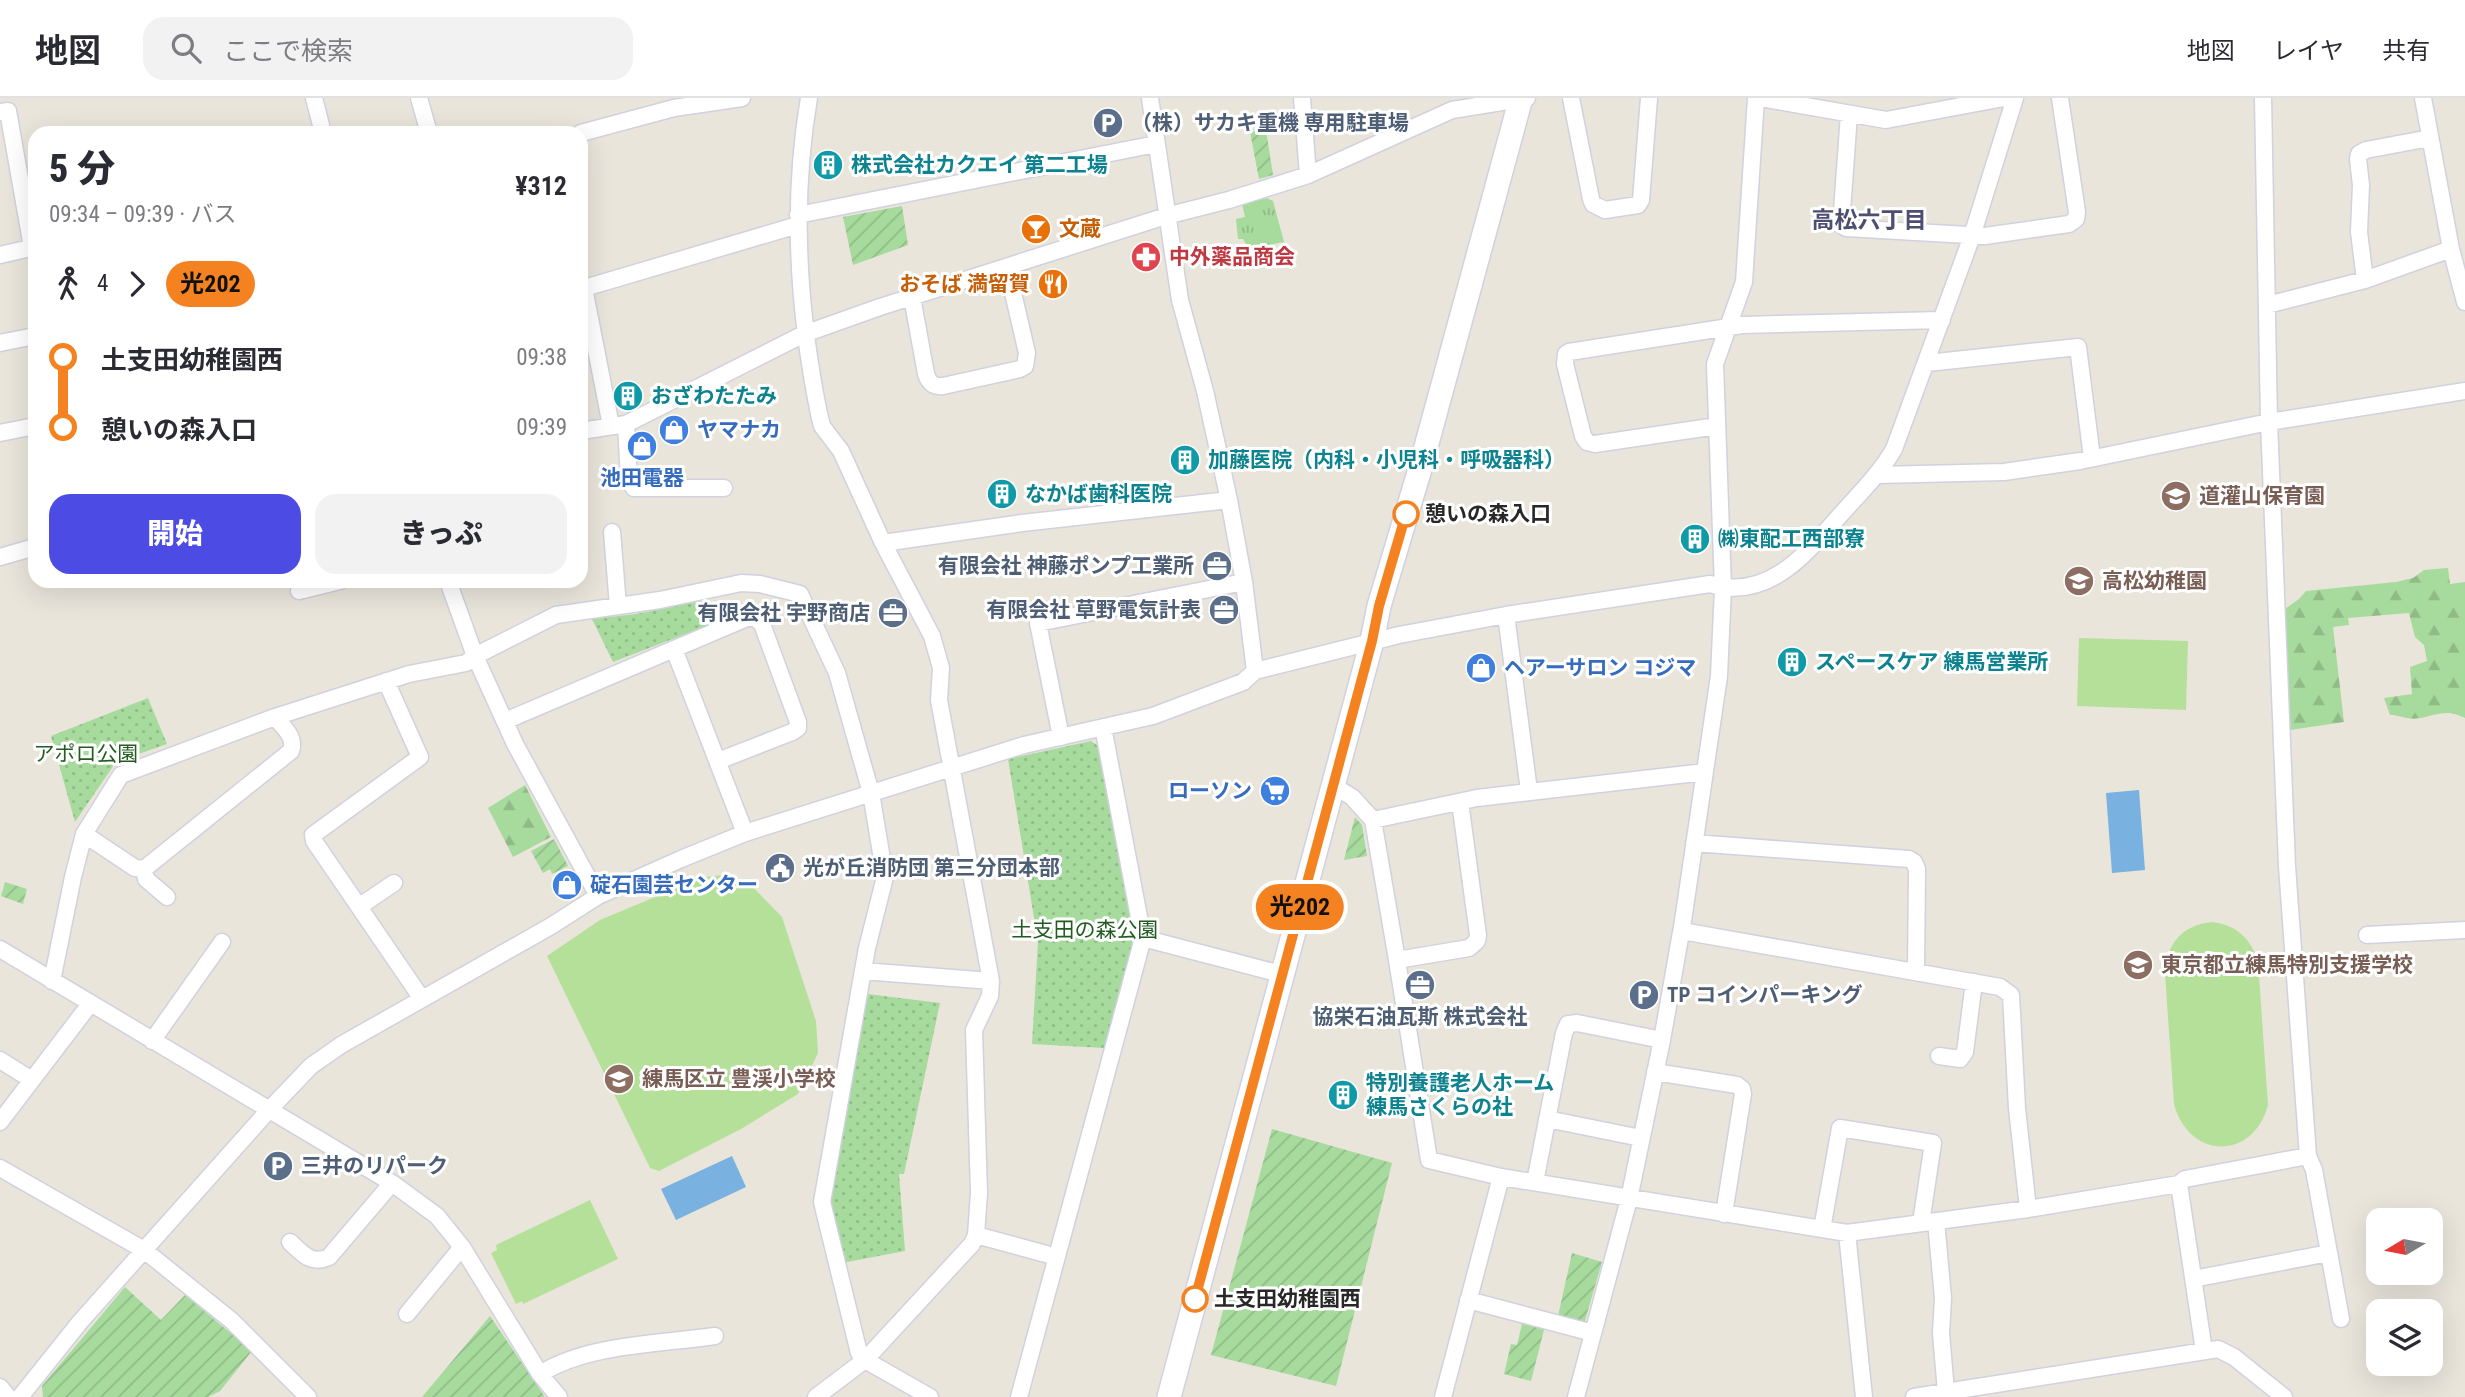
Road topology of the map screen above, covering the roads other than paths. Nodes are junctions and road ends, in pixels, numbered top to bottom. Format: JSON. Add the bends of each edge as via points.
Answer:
{"nodes":[{"id":1,"x":314,"y":98,"type":"edge"},
{"id":2,"x":419,"y":98,"type":"edge"},
{"id":3,"x":742,"y":98,"type":"edge"},
{"id":4,"x":809,"y":98,"type":"edge"},
{"id":5,"x":1150,"y":98,"type":"edge"},
{"id":6,"x":1302,"y":98,"type":"edge"},
{"id":7,"x":1521,"y":98,"type":"edge"},
{"id":8,"x":1527,"y":98,"type":"edge"},
{"id":9,"x":1571,"y":98,"type":"edge"},
{"id":10,"x":1649,"y":98,"type":"edge"},
{"id":11,"x":1758,"y":98,"type":"edge"},
{"id":12,"x":2004,"y":98,"type":"edge"},
{"id":13,"x":2015,"y":98,"type":"edge"},
{"id":14,"x":2060,"y":98,"type":"edge"},
{"id":15,"x":2263,"y":98,"type":"edge"},
{"id":16,"x":2423,"y":98,"type":"edge"},
{"id":17,"x":1453,"y":104,"type":"edge"},
{"id":18,"x":0,"y":112,"type":"edge"},
{"id":19,"x":1849,"y":114,"type":"junction"},
{"id":20,"x":321,"y":126,"type":"edge"},
{"id":21,"x":427,"y":126,"type":"edge"},
{"id":22,"x":588,"y":131,"type":"edge"},
{"id":23,"x":2430,"y":138,"type":"junction"},
{"id":24,"x":1156,"y":144,"type":"junction"},
{"id":25,"x":1308,"y":174,"type":"junction"},
{"id":26,"x":1166,"y":216,"type":"junction"},
{"id":27,"x":28,"y":220,"type":"edge"},
{"id":28,"x":798,"y":220,"type":"junction"},
{"id":29,"x":1972,"y":236,"type":"junction"},
{"id":30,"x":28,"y":248,"type":"edge"},
{"id":31,"x":2451,"y":249,"type":"junction"},
{"id":32,"x":0,"y":255,"type":"edge"},
{"id":33,"x":1006,"y":267,"type":"junction"},
{"id":34,"x":2365,"y":280,"type":"junction"},
{"id":35,"x":588,"y":287,"type":"edge"},
{"id":36,"x":912,"y":297,"type":"junction"},
{"id":37,"x":2465,"y":302,"type":"edge"},
{"id":38,"x":2267,"y":305,"type":"junction"},
{"id":39,"x":588,"y":312,"type":"edge"},
{"id":40,"x":1942,"y":320,"type":"junction"},
{"id":41,"x":1728,"y":327,"type":"junction"},
{"id":42,"x":804,"y":334,"type":"junction"},
{"id":43,"x":28,"y":337,"type":"edge"},
{"id":44,"x":0,"y":343,"type":"edge"},
{"id":45,"x":1927,"y":363,"type":"junction"},
{"id":46,"x":2465,"y":391,"type":"edge"},
{"id":47,"x":2269,"y":422,"type":"junction"},
{"id":48,"x":618,"y":425,"type":"junction"},
{"id":49,"x":1717,"y":426,"type":"junction"},
{"id":50,"x":28,"y":427,"type":"edge"},
{"id":51,"x":588,"y":430,"type":"edge"},
{"id":52,"x":0,"y":433,"type":"edge"},
{"id":53,"x":2092,"y":458,"type":"junction"},
{"id":54,"x":1878,"y":475,"type":"junction"},
{"id":55,"x":724,"y":488,"type":"dead end"},
{"id":56,"x":1229,"y":500,"type":"junction"},
{"id":57,"x":612,"y":532,"type":"dead end"},
{"id":58,"x":883,"y":543,"type":"junction"},
{"id":59,"x":28,"y":549,"type":"edge"},
{"id":60,"x":0,"y":557,"type":"edge"},
{"id":61,"x":1244,"y":582,"type":"junction"},
{"id":62,"x":311,"y":588,"type":"edge"},
{"id":63,"x":451,"y":588,"type":"edge"},
{"id":64,"x":1723,"y":588,"type":"junction"},
{"id":65,"x":299,"y":591,"type":"dead end"},
{"id":66,"x":618,"y":606,"type":"junction"},
{"id":67,"x":1506,"y":615,"type":"junction"},
{"id":68,"x":1372,"y":641,"type":"junction"},
{"id":69,"x":674,"y":649,"type":"junction"},
{"id":70,"x":475,"y":656,"type":"junction"},
{"id":71,"x":1255,"y":671,"type":"junction"},
{"id":72,"x":386,"y":681,"type":"junction"},
{"id":73,"x":275,"y":717,"type":"junction"},
{"id":74,"x":505,"y":721,"type":"junction"},
{"id":75,"x":1103,"y":727,"type":"junction"},
{"id":76,"x":1061,"y":737,"type":"junction"},
{"id":77,"x":718,"y":761,"type":"junction"},
{"id":78,"x":952,"y":767,"type":"junction"},
{"id":79,"x":1705,"y":772,"type":"junction"},
{"id":80,"x":1332,"y":785,"type":"junction"},
{"id":81,"x":1529,"y":792,"type":"junction"},
{"id":82,"x":871,"y":793,"type":"junction"},
{"id":83,"x":1460,"y":802,"type":"junction"},
{"id":84,"x":1373,"y":820,"type":"junction"},
{"id":85,"x":745,"y":833,"type":"junction"},
{"id":86,"x":84,"y":834,"type":"junction"},
{"id":87,"x":1694,"y":843,"type":"junction"},
{"id":88,"x":144,"y":869,"type":"junction"},
{"id":89,"x":394,"y":883,"type":"dead end"},
{"id":90,"x":598,"y":896,"type":"junction"},
{"id":91,"x":167,"y":897,"type":"dead end"},
{"id":92,"x":360,"y":906,"type":"junction"},
{"id":93,"x":2465,"y":930,"type":"edge"},
{"id":94,"x":1682,"y":931,"type":"junction"},
{"id":95,"x":2367,"y":935,"type":"dead end"},
{"id":96,"x":1143,"y":938,"type":"junction"},
{"id":97,"x":222,"y":942,"type":"dead end"},
{"id":98,"x":0,"y":949,"type":"edge"},
{"id":99,"x":1396,"y":960,"type":"junction"},
{"id":100,"x":863,"y":971,"type":"junction"},
{"id":101,"x":1916,"y":972,"type":"junction"},
{"id":102,"x":1281,"y":974,"type":"junction"},
{"id":103,"x":52,"y":981,"type":"junction"},
{"id":104,"x":991,"y":981,"type":"junction"},
{"id":105,"x":1974,"y":982,"type":"junction"},
{"id":106,"x":422,"y":999,"type":"junction"},
{"id":107,"x":90,"y":1004,"type":"junction"},
{"id":108,"x":1662,"y":1040,"type":"junction"},
{"id":109,"x":152,"y":1041,"type":"junction"},
{"id":110,"x":1939,"y":1056,"type":"dead end"},
{"id":111,"x":0,"y":1060,"type":"edge"},
{"id":112,"x":1655,"y":1072,"type":"junction"},
{"id":113,"x":32,"y":1080,"type":"junction"},
{"id":114,"x":268,"y":1111,"type":"junction"},
{"id":115,"x":1547,"y":1119,"type":"junction"},
{"id":116,"x":0,"y":1122,"type":"edge"},
{"id":117,"x":1641,"y":1138,"type":"junction"},
{"id":118,"x":2308,"y":1156,"type":"junction"},
{"id":119,"x":0,"y":1168,"type":"edge"},
{"id":120,"x":1501,"y":1177,"type":"junction"},
{"id":121,"x":1535,"y":1182,"type":"junction"},
{"id":122,"x":392,"y":1183,"type":"junction"},
{"id":123,"x":2179,"y":1184,"type":"junction"},
{"id":124,"x":1629,"y":1199,"type":"junction"},
{"id":125,"x":2028,"y":1209,"type":"junction"},
{"id":126,"x":1724,"y":1214,"type":"junction"},
{"id":127,"x":1928,"y":1222,"type":"junction"},
{"id":128,"x":1822,"y":1229,"type":"junction"},
{"id":129,"x":1847,"y":1233,"type":"junction"},
{"id":130,"x":976,"y":1235,"type":"junction"},
{"id":131,"x":290,"y":1242,"type":"dead end"},
{"id":132,"x":462,"y":1247,"type":"junction"},
{"id":133,"x":144,"y":1250,"type":"junction"},
{"id":134,"x":2329,"y":1253,"type":"junction"},
{"id":135,"x":1057,"y":1257,"type":"junction"},
{"id":136,"x":2193,"y":1279,"type":"junction"},
{"id":137,"x":1468,"y":1300,"type":"junction"},
{"id":138,"x":407,"y":1314,"type":"dead end"},
{"id":139,"x":2341,"y":1319,"type":"dead end"},
{"id":140,"x":1593,"y":1333,"type":"junction"},
{"id":141,"x":715,"y":1336,"type":"dead end"},
{"id":142,"x":2204,"y":1351,"type":"junction"},
{"id":143,"x":865,"y":1360,"type":"junction"},
{"id":144,"x":540,"y":1374,"type":"junction"},
{"id":145,"x":0,"y":1387,"type":"edge"},
{"id":146,"x":1946,"y":1392,"type":"junction"},
{"id":147,"x":26,"y":1395,"type":"edge"},
{"id":148,"x":301,"y":1395,"type":"edge"},
{"id":149,"x":8,"y":1397,"type":"edge"},
{"id":150,"x":559,"y":1397,"type":"edge"},
{"id":151,"x":817,"y":1397,"type":"edge"},
{"id":152,"x":930,"y":1397,"type":"edge"},
{"id":153,"x":1019,"y":1397,"type":"edge"},
{"id":154,"x":1169,"y":1397,"type":"edge"},
{"id":155,"x":1443,"y":1397,"type":"edge"},
{"id":156,"x":1576,"y":1397,"type":"edge"},
{"id":157,"x":1864,"y":1397,"type":"edge"},
{"id":158,"x":1914,"y":1397,"type":"edge"},
{"id":159,"x":2284,"y":1397,"type":"edge"}],
"edges":[{"from":1,"to":20,"type":"street"},
{"from":2,"to":21,"type":"street"},
{"from":3,"to":22,"type":"street","via":[[674,108]]},
{"from":4,"to":28,"type":"street"},
{"from":5,"to":24,"type":"street"},
{"from":6,"to":25,"type":"street"},
{"from":7,"to":8,"type":"street"},
{"from":7,"to":17,"type":"street"},
{"from":7,"to":68,"type":"main road"},
{"from":9,"to":10,"type":"street","via":[[1591,199],[1605,209],[1637,205],[1642,200]]},
{"from":11,"to":19,"type":"street"},
{"from":11,"to":41,"type":"street","via":[[1744,282]]},
{"from":12,"to":19,"type":"street","via":[[1885,120]]},
{"from":13,"to":29,"type":"street"},
{"from":14,"to":29,"type":"street","via":[[2076,219],[2069,224]]},
{"from":15,"to":38,"type":"street"},
{"from":16,"to":23,"type":"street"},
{"from":17,"to":25,"type":"street"},
{"from":18,"to":27,"type":"street","via":[[8,111]]},
{"from":19,"to":29,"type":"street","via":[[1840,225]]},
{"from":23,"to":31,"type":"street"},
{"from":23,"to":34,"type":"street","via":[[2360,154],[2359,232]]},
{"from":24,"to":26,"type":"street"},
{"from":24,"to":28,"type":"street"},
{"from":25,"to":26,"type":"street"},
{"from":26,"to":33,"type":"street"},
{"from":26,"to":56,"type":"street","via":[[1180,300]]},
{"from":28,"to":35,"type":"street"},
{"from":28,"to":42,"type":"street"},
{"from":29,"to":40,"type":"street"},
{"from":30,"to":32,"type":"street"},
{"from":31,"to":34,"type":"street"},
{"from":31,"to":37,"type":"street"},
{"from":33,"to":36,"type":"street"},
{"from":33,"to":36,"type":"street","via":[[1027,353],[1020,369],[933,385],[926,374]]},
{"from":34,"to":38,"type":"street"},
{"from":36,"to":42,"type":"street"},
{"from":38,"to":47,"type":"street"},
{"from":39,"to":48,"type":"street"},
{"from":40,"to":41,"type":"street"},
{"from":40,"to":45,"type":"street"},
{"from":41,"to":49,"type":"street","via":[[1715,364]]},
{"from":41,"to":49,"type":"street","via":[[1569,352],[1564,359],[1587,442]]},
{"from":42,"to":48,"type":"street"},
{"from":42,"to":58,"type":"street","via":[[822,426],[841,452]]},
{"from":43,"to":44,"type":"street"},
{"from":45,"to":53,"type":"street","via":[[2078,347]]},
{"from":45,"to":54,"type":"street","via":[[1894,449]]},
{"from":46,"to":47,"type":"street"},
{"from":47,"to":53,"type":"street"},
{"from":47,"to":118,"type":"street","via":[[2287,866]]},
{"from":48,"to":51,"type":"street"},
{"from":48,"to":55,"type":"street","via":[[634,488]]},
{"from":49,"to":64,"type":"street"},
{"from":50,"to":52,"type":"street"},
{"from":53,"to":54,"type":"street","via":[[2004,472]]},
{"from":54,"to":64,"type":"street","via":[[1788,569],[1741,589]]},
{"from":56,"to":58,"type":"street"},
{"from":56,"to":61,"type":"street"},
{"from":57,"to":66,"type":"street"},
{"from":58,"to":78,"type":"street","via":[[932,636],[941,668],[939,700]]},
{"from":59,"to":60,"type":"street"},
{"from":61,"to":71,"type":"street"},
{"from":61,"to":76,"type":"street","via":[[1038,623]]},
{"from":62,"to":65,"type":"street"},
{"from":63,"to":70,"type":"street"},
{"from":64,"to":67,"type":"street","via":[[1710,584]]},
{"from":64,"to":79,"type":"street","via":[[1719,676]]},
{"from":66,"to":70,"type":"street","via":[[556,615]]},
{"from":66,"to":82,"type":"street","via":[[741,583],[800,594],[838,673]]},
{"from":67,"to":68,"type":"street"},
{"from":67,"to":81,"type":"street"},
{"from":68,"to":71,"type":"street"},
{"from":68,"to":80,"type":"main road"},
{"from":69,"to":74,"type":"street"},
{"from":69,"to":77,"type":"street"},
{"from":69,"to":77,"type":"street","via":[[747,618],[755,618],[766,636],[797,728]]},
{"from":70,"to":72,"type":"street","via":[[466,663]]},
{"from":70,"to":74,"type":"street"},
{"from":71,"to":75,"type":"street","via":[[1243,682],[1153,716]]},
{"from":72,"to":73,"type":"street"},
{"from":72,"to":92,"type":"street","via":[[420,757],[313,835]]},
{"from":73,"to":86,"type":"street","via":[[121,775]]},
{"from":73,"to":88,"type":"street","via":[[292,738],[291,751]]},
{"from":74,"to":90,"type":"street"},
{"from":75,"to":76,"type":"street"},
{"from":75,"to":96,"type":"street"},
{"from":76,"to":78,"type":"street"},
{"from":77,"to":85,"type":"street"},
{"from":78,"to":82,"type":"street"},
{"from":78,"to":104,"type":"street"},
{"from":79,"to":81,"type":"street"},
{"from":79,"to":87,"type":"street"},
{"from":80,"to":84,"type":"street","via":[[1352,797]]},
{"from":80,"to":102,"type":"main road"},
{"from":81,"to":83,"type":"street"},
{"from":82,"to":85,"type":"street"},
{"from":82,"to":100,"type":"street","via":[[885,877]]},
{"from":83,"to":84,"type":"street"},
{"from":83,"to":99,"type":"street","via":[[1477,941],[1469,948]]},
{"from":84,"to":99,"type":"street"},
{"from":85,"to":90,"type":"street"},
{"from":86,"to":88,"type":"street","via":[[135,868]]},
{"from":86,"to":103,"type":"street"},
{"from":87,"to":94,"type":"street"},
{"from":87,"to":101,"type":"street","via":[[1909,859],[1917,869]]},
{"from":88,"to":91,"type":"street","via":[[146,879]]},
{"from":89,"to":92,"type":"street"},
{"from":90,"to":106,"type":"street"},
{"from":92,"to":106,"type":"street"},
{"from":93,"to":95,"type":"street"},
{"from":94,"to":101,"type":"street"},
{"from":94,"to":108,"type":"street"},
{"from":96,"to":102,"type":"street"},
{"from":96,"to":135,"type":"street"},
{"from":97,"to":109,"type":"street"},
{"from":98,"to":103,"type":"street"},
{"from":99,"to":120,"type":"street","via":[[1429,1160]]},
{"from":100,"to":104,"type":"street"},
{"from":100,"to":143,"type":"street","via":[[821,1202],[859,1353]]},
{"from":101,"to":105,"type":"street"},
{"from":102,"to":154,"type":"main road"},
{"from":103,"to":107,"type":"street"},
{"from":104,"to":130,"type":"street","via":[[990,996],[974,1030]]},
{"from":105,"to":110,"type":"street","via":[[1965,1052],[1959,1059]]},
{"from":105,"to":125,"type":"street","via":[[2000,987],[2011,995]]},
{"from":106,"to":114,"type":"street","via":[[311,1066]]},
{"from":107,"to":109,"type":"street"},
{"from":107,"to":113,"type":"street"},
{"from":108,"to":112,"type":"street"},
{"from":108,"to":115,"type":"street","via":[[1567,1024]]},
{"from":109,"to":114,"type":"street"},
{"from":111,"to":113,"type":"street"},
{"from":112,"to":117,"type":"street"},
{"from":112,"to":126,"type":"street","via":[[1742,1088]]},
{"from":113,"to":116,"type":"street"},
{"from":114,"to":122,"type":"street"},
{"from":114,"to":133,"type":"street"},
{"from":115,"to":117,"type":"street"},
{"from":115,"to":121,"type":"street"},
{"from":117,"to":124,"type":"street"},
{"from":118,"to":123,"type":"street","via":[[2185,1179]]},
{"from":118,"to":134,"type":"street"},
{"from":119,"to":133,"type":"street"},
{"from":120,"to":121,"type":"street"},
{"from":120,"to":137,"type":"street"},
{"from":121,"to":124,"type":"street"},
{"from":122,"to":131,"type":"street","via":[[329,1257],[309,1259]]},
{"from":122,"to":132,"type":"street","via":[[436,1216]]},
{"from":123,"to":125,"type":"street"},
{"from":123,"to":136,"type":"street"},
{"from":124,"to":126,"type":"street"},
{"from":124,"to":140,"type":"street"},
{"from":125,"to":127,"type":"street"},
{"from":126,"to":128,"type":"street"},
{"from":127,"to":128,"type":"street","via":[[1933,1143],[1840,1128]]},
{"from":127,"to":129,"type":"street"},
{"from":127,"to":146,"type":"street","via":[[1943,1298]]},
{"from":128,"to":129,"type":"street"},
{"from":129,"to":157,"type":"street"},
{"from":130,"to":135,"type":"street"},
{"from":130,"to":143,"type":"street"},
{"from":132,"to":138,"type":"street"},
{"from":132,"to":144,"type":"street"},
{"from":133,"to":147,"type":"street","via":[[80,1322]]},
{"from":133,"to":148,"type":"street","via":[[232,1321]]},
{"from":134,"to":136,"type":"street"},
{"from":134,"to":139,"type":"street"},
{"from":135,"to":153,"type":"street"},
{"from":136,"to":142,"type":"street"},
{"from":137,"to":140,"type":"street"},
{"from":137,"to":155,"type":"street"},
{"from":140,"to":156,"type":"street"},
{"from":141,"to":144,"type":"street","via":[[582,1354]]},
{"from":142,"to":146,"type":"street"},
{"from":142,"to":159,"type":"street","via":[[2217,1349],[2234,1357]]},
{"from":143,"to":151,"type":"street"},
{"from":143,"to":152,"type":"street"},
{"from":144,"to":150,"type":"street"},
{"from":145,"to":149,"type":"street"},
{"from":146,"to":158,"type":"street"}]}
